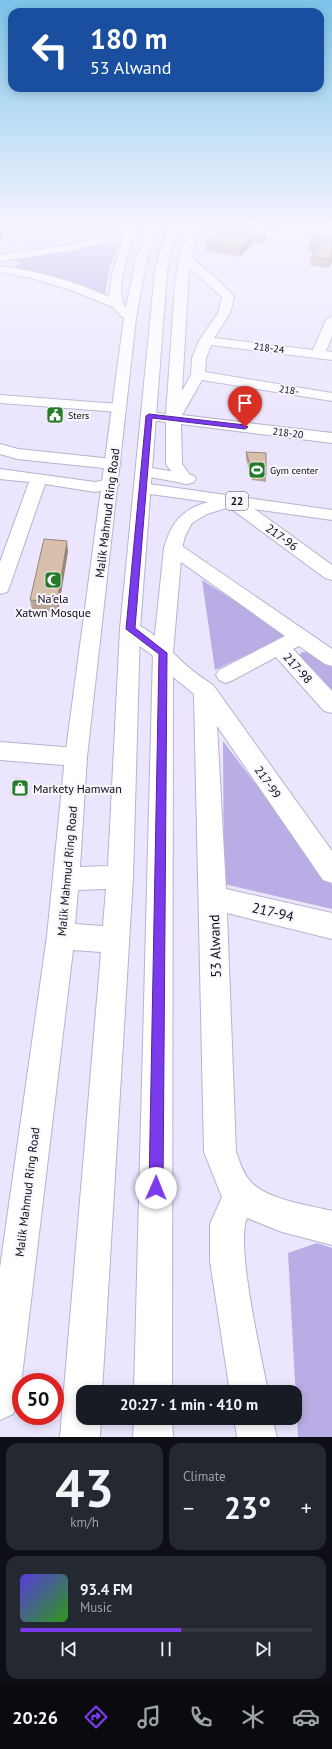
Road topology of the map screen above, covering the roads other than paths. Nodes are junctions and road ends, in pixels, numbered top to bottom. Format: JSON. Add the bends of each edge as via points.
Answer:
{"nodes":[{"id":1,"x":80,"y":291,"type":"edge"},
{"id":2,"x":130,"y":291,"type":"edge"},
{"id":3,"x":159,"y":291,"type":"edge"},
{"id":4,"x":181,"y":291,"type":"edge"},
{"id":5,"x":223,"y":291,"type":"edge"},
{"id":6,"x":124,"y":311,"type":"junction"},
{"id":7,"x":332,"y":320,"type":"edge"},
{"id":8,"x":206,"y":341,"type":"junction"},
{"id":9,"x":318,"y":354,"type":"junction"},
{"id":10,"x":332,"y":356,"type":"edge"},
{"id":11,"x":198,"y":375,"type":"junction"},
{"id":12,"x":332,"y":397,"type":"edge"},
{"id":13,"x":0,"y":399,"type":"edge"},
{"id":14,"x":120,"y":408,"type":"junction"},
{"id":15,"x":149,"y":416,"type":"junction"},
{"id":16,"x":173,"y":418,"type":"junction"},
{"id":17,"x":332,"y":438,"type":"edge"},
{"id":18,"x":0,"y":449,"type":"edge"},
{"id":19,"x":0,"y":474,"type":"edge"},
{"id":20,"x":112,"y":474,"type":"junction"},
{"id":21,"x":39,"y":478,"type":"junction"},
{"id":22,"x":185,"y":479,"type":"junction"},
{"id":23,"x":143,"y":480,"type":"junction"},
{"id":24,"x":332,"y":500,"type":"edge"},
{"id":25,"x":232,"y":501,"type":"junction"},
{"id":26,"x":332,"y":515,"type":"edge"},
{"id":27,"x":173,"y":548,"type":"junction"},
{"id":28,"x":332,"y":574,"type":"edge"},
{"id":29,"x":0,"y":588,"type":"edge"},
{"id":30,"x":130,"y":629,"type":"junction"},
{"id":31,"x":299,"y":637,"type":"junction"},
{"id":32,"x":279,"y":647,"type":"junction"},
{"id":33,"x":163,"y":653,"type":"junction"},
{"id":34,"x":332,"y":659,"type":"edge"},
{"id":35,"x":226,"y":675,"type":"dead end"},
{"id":36,"x":205,"y":691,"type":"junction"},
{"id":37,"x":332,"y":705,"type":"edge"},
{"id":38,"x":0,"y":751,"type":"edge"},
{"id":39,"x":76,"y":757,"type":"junction"},
{"id":40,"x":332,"y":872,"type":"edge"},
{"id":41,"x":120,"y":877,"type":"junction"},
{"id":42,"x":67,"y":879,"type":"junction"},
{"id":43,"x":214,"y":898,"type":"junction"},
{"id":44,"x":332,"y":926,"type":"edge"},
{"id":45,"x":61,"y":936,"type":"junction"},
{"id":46,"x":114,"y":940,"type":"junction"},
{"id":47,"x":240,"y":1196,"type":"junction"},
{"id":48,"x":332,"y":1228,"type":"edge"},
{"id":49,"x":83,"y":1385,"type":"edge"},
{"id":50,"x":154,"y":1385,"type":"edge"},
{"id":51,"x":248,"y":1385,"type":"edge"},
{"id":52,"x":0,"y":1401,"type":"edge"},
{"id":53,"x":81,"y":1425,"type":"edge"},
{"id":54,"x":153,"y":1425,"type":"edge"},
{"id":55,"x":255,"y":1425,"type":"edge"},
{"id":56,"x":80,"y":1437,"type":"edge"},
{"id":57,"x":153,"y":1437,"type":"edge"},
{"id":58,"x":257,"y":1437,"type":"edge"}],
"edges":[{"from":1,"to":6,"type":"main road"},
{"from":2,"to":6,"type":"main road","name":"Malik Mahmud Ring Road"},
{"from":3,"to":15,"type":"main road"},
{"from":4,"to":16,"type":"main road"},
{"from":5,"to":8,"type":"main road","via":[[228,297],[224,313]]},
{"from":6,"to":14,"type":"main road","name":"Malik Mahmud Ring Road"},
{"from":7,"to":9,"type":"main road"},
{"from":8,"to":9,"type":"main road","name":"218-24"},
{"from":8,"to":11,"type":"main road","via":[[199,358]]},
{"from":9,"to":10,"type":"main road","name":"218-24"},
{"from":11,"to":12,"type":"main road","name":"218-"},
{"from":11,"to":16,"type":"main road","via":[[187,398]]},
{"from":13,"to":14,"type":"main road"},
{"from":14,"to":20,"type":"main road","name":"Malik Mahmud Ring Road"},
{"from":15,"to":16,"type":"main road","name":"218-20"},
{"from":15,"to":23,"type":"main road"},
{"from":16,"to":17,"type":"main road","name":"218-20"},
{"from":16,"to":22,"type":"main road","via":[[174,464]]},
{"from":18,"to":20,"type":"main road"},
{"from":19,"to":21,"type":"main road"},
{"from":20,"to":21,"type":"main road","via":[[95,487]]},
{"from":20,"to":39,"type":"main road","name":"Malik Mahmud Ring Road"},
{"from":21,"to":29,"type":"main road"},
{"from":22,"to":23,"type":"main road","number":"22"},
{"from":22,"to":24,"type":"main road","number":"22"},
{"from":23,"to":25,"type":"main road","number":"22"},
{"from":23,"to":30,"type":"main road"},
{"from":25,"to":26,"type":"main road","number":"22"},
{"from":25,"to":27,"type":"main road","via":[[192,514],[176,532]]},
{"from":25,"to":28,"type":"main road","name":"217-96"},
{"from":27,"to":31,"type":"main road"},
{"from":27,"to":33,"type":"main road"},
{"from":30,"to":33,"type":"main road"},
{"from":30,"to":41,"type":"main road"},
{"from":31,"to":32,"type":"main road","name":"217-98"},
{"from":31,"to":34,"type":"main road"},
{"from":32,"to":35,"type":"main road"},
{"from":32,"to":37,"type":"main road","name":"217-98"},
{"from":33,"to":36,"type":"main road","via":[[180,672]]},
{"from":33,"to":50,"type":"main road"},
{"from":36,"to":40,"type":"main road","name":"217-99"},
{"from":36,"to":43,"type":"main road","name":"53 Alwand"},
{"from":38,"to":39,"type":"main road"},
{"from":39,"to":42,"type":"main road","name":"Malik Mahmud Ring Road"},
{"from":41,"to":42,"type":"main road"},
{"from":41,"to":46,"type":"main road"},
{"from":42,"to":45,"type":"main road","name":"Malik Mahmud Ring Road"},
{"from":43,"to":44,"type":"main road","name":"217-94"},
{"from":43,"to":47,"type":"main road","name":"53 Alwand","via":[[220,1152]]},
{"from":45,"to":46,"type":"main road"},
{"from":45,"to":52,"type":"main road","name":"Malik Mahmud Ring Road"},
{"from":46,"to":49,"type":"main road"},
{"from":47,"to":48,"type":"main road","via":[[261,1208]]},
{"from":47,"to":51,"type":"main road","via":[[227,1224],[227,1261]]},
{"from":53,"to":56,"type":"main road"},
{"from":54,"to":57,"type":"main road"},
{"from":55,"to":58,"type":"main road"}]}
